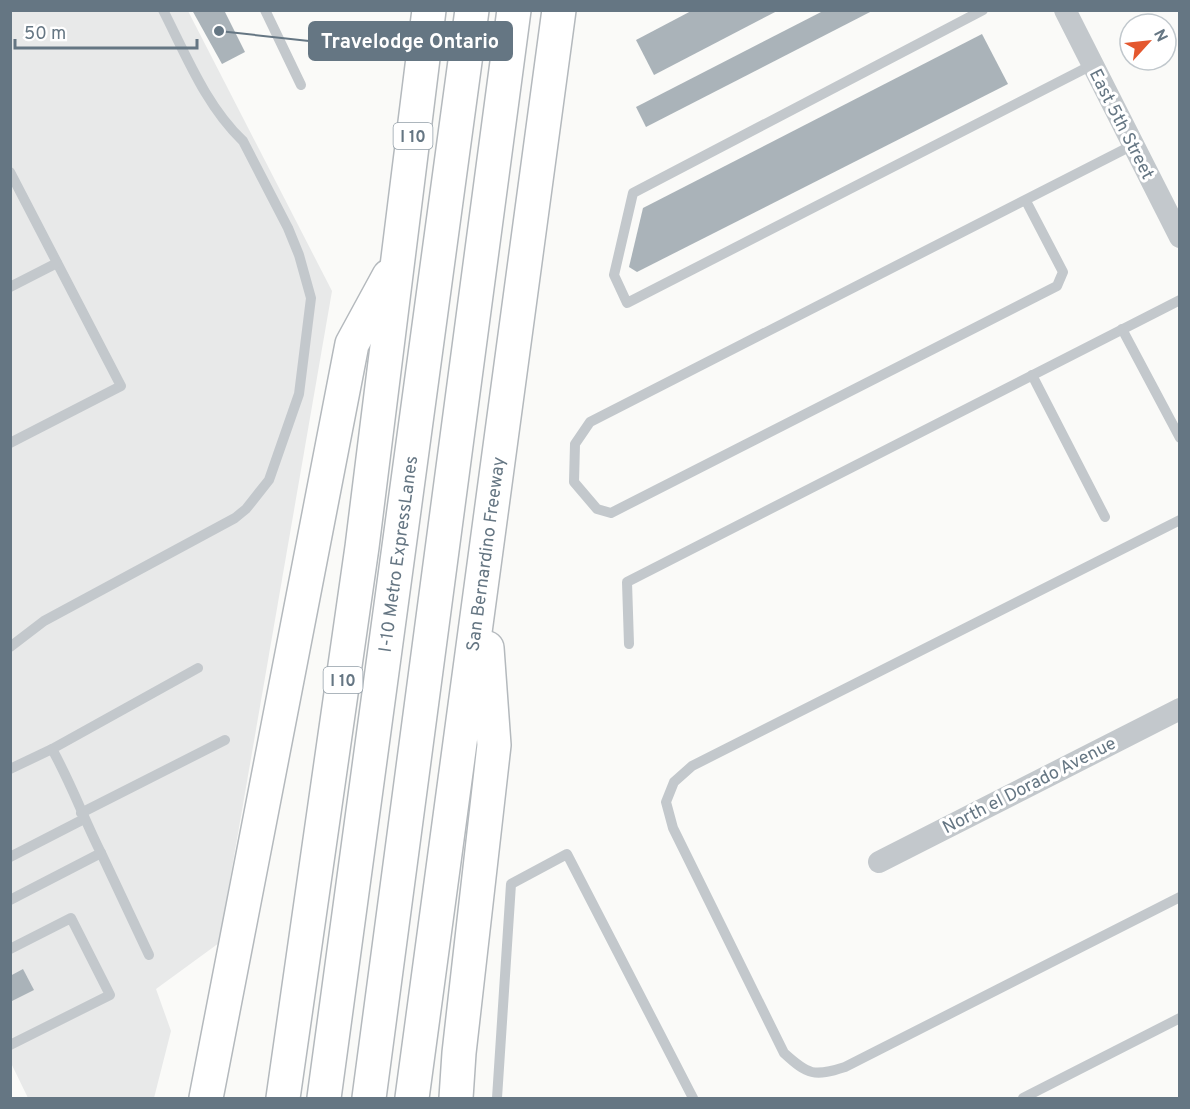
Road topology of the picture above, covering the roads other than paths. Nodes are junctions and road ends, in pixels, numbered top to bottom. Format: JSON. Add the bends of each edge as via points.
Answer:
{"nodes":[{"id":1,"x":163,"y":10,"type":"edge"},
{"id":2,"x":264,"y":10,"type":"edge"},
{"id":3,"x":429,"y":10,"type":"edge"},
{"id":4,"x":472,"y":10,"type":"edge"},
{"id":5,"x":514,"y":10,"type":"edge"},
{"id":6,"x":559,"y":10,"type":"edge"},
{"id":7,"x":983,"y":10,"type":"edge"},
{"id":8,"x":1065,"y":10,"type":"edge"},
{"id":9,"x":1092,"y":65,"type":"junction"},
{"id":10,"x":301,"y":85,"type":"dead end"},
{"id":11,"x":1133,"y":145,"type":"junction"},
{"id":12,"x":10,"y":172,"type":"edge"},
{"id":13,"x":1026,"y":201,"type":"junction"},
{"id":14,"x":1179,"y":237,"type":"edge"},
{"id":15,"x":397,"y":262,"type":"junction"},
{"id":16,"x":57,"y":263,"type":"junction"},
{"id":17,"x":10,"y":287,"type":"edge"},
{"id":18,"x":1179,"y":300,"type":"edge"},
{"id":19,"x":1122,"y":329,"type":"junction"},
{"id":20,"x":1032,"y":375,"type":"junction"},
{"id":21,"x":1179,"y":438,"type":"edge"},
{"id":22,"x":10,"y":443,"type":"edge"},
{"id":23,"x":1105,"y":517,"type":"dead end"},
{"id":24,"x":1179,"y":520,"type":"edge"},
{"id":25,"x":482,"y":584,"type":"junction"},
{"id":26,"x":628,"y":644,"type":"dead end"},
{"id":27,"x":10,"y":647,"type":"edge"},
{"id":28,"x":198,"y":668,"type":"dead end"},
{"id":29,"x":1179,"y":709,"type":"edge"},
{"id":30,"x":225,"y":740,"type":"dead end"},
{"id":31,"x":52,"y":749,"type":"junction"},
{"id":32,"x":10,"y":769,"type":"edge"},
{"id":33,"x":82,"y":816,"type":"junction"},
{"id":34,"x":101,"y":853,"type":"junction"},
{"id":35,"x":10,"y":857,"type":"edge"},
{"id":36,"x":879,"y":862,"type":"dead end"},
{"id":37,"x":1179,"y":897,"type":"edge"},
{"id":38,"x":10,"y":900,"type":"edge"},
{"id":39,"x":10,"y":949,"type":"edge"},
{"id":40,"x":149,"y":955,"type":"dead end"},
{"id":41,"x":1179,"y":1018,"type":"edge"},
{"id":42,"x":10,"y":1046,"type":"edge"},
{"id":43,"x":498,"y":1097,"type":"edge"},
{"id":44,"x":206,"y":1098,"type":"edge"},
{"id":45,"x":284,"y":1098,"type":"edge"},
{"id":46,"x":324,"y":1098,"type":"edge"},
{"id":47,"x":369,"y":1098,"type":"edge"},
{"id":48,"x":412,"y":1098,"type":"edge"},
{"id":49,"x":456,"y":1098,"type":"edge"},
{"id":50,"x":693,"y":1098,"type":"edge"},
{"id":51,"x":1023,"y":1098,"type":"edge"}],
"edges":[{"from":1,"to":27,"type":"lane","via":[[203,89],[243,141],[298,255],[310,298],[299,394],[269,480],[246,509],[44,621]]},
{"from":2,"to":10,"type":"lane"},
{"from":3,"to":15,"type":"highway","number":"I 10"},
{"from":4,"to":46,"type":"highway","name":"I-10 Metro ExpressLanes"},
{"from":5,"to":47,"type":"highway"},
{"from":6,"to":25,"type":"highway","name":"San Bernardino Freeway"},
{"from":7,"to":9,"type":"lane","via":[[633,193],[614,275],[627,303]]},
{"from":8,"to":9,"type":"street","name":"East 5th Street"},
{"from":9,"to":11,"type":"street","name":"East 5th Street"},
{"from":11,"to":13,"type":"lane"},
{"from":11,"to":14,"type":"street","name":"East 5th Street"},
{"from":12,"to":16,"type":"lane"},
{"from":13,"to":13,"type":"lane","via":[[590,422],[575,444],[574,482],[597,509],[611,513],[1057,286],[1063,272]]},
{"from":15,"to":44,"type":"highway","via":[[352,344]]},
{"from":15,"to":45,"type":"highway","number":"I 10","via":[[362,547]]},
{"from":16,"to":17,"type":"lane"},
{"from":16,"to":22,"type":"lane","via":[[121,386]]},
{"from":18,"to":19,"type":"lane"},
{"from":19,"to":20,"type":"lane"},
{"from":19,"to":21,"type":"lane"},
{"from":20,"to":23,"type":"lane"},
{"from":20,"to":26,"type":"lane","via":[[627,582]]},
{"from":24,"to":37,"type":"lane","via":[[692,766],[674,782],[666,802],[673,828],[784,1053],[801,1069],[823,1074],[845,1067]]},
{"from":25,"to":48,"type":"highway","name":"San Bernardino Freeway"},
{"from":25,"to":49,"type":"highway","via":[[494,746]]},
{"from":28,"to":31,"type":"lane"},
{"from":29,"to":36,"type":"street","name":"North el Dorado Avenue"},
{"from":30,"to":33,"type":"lane"},
{"from":31,"to":32,"type":"lane"},
{"from":31,"to":33,"type":"lane"},
{"from":33,"to":34,"type":"lane"},
{"from":33,"to":35,"type":"lane"},
{"from":34,"to":38,"type":"lane"},
{"from":34,"to":40,"type":"lane"},
{"from":39,"to":42,"type":"lane","via":[[71,918],[110,995]]},
{"from":41,"to":51,"type":"lane"},
{"from":43,"to":50,"type":"lane","via":[[511,884],[567,854]]}]}
